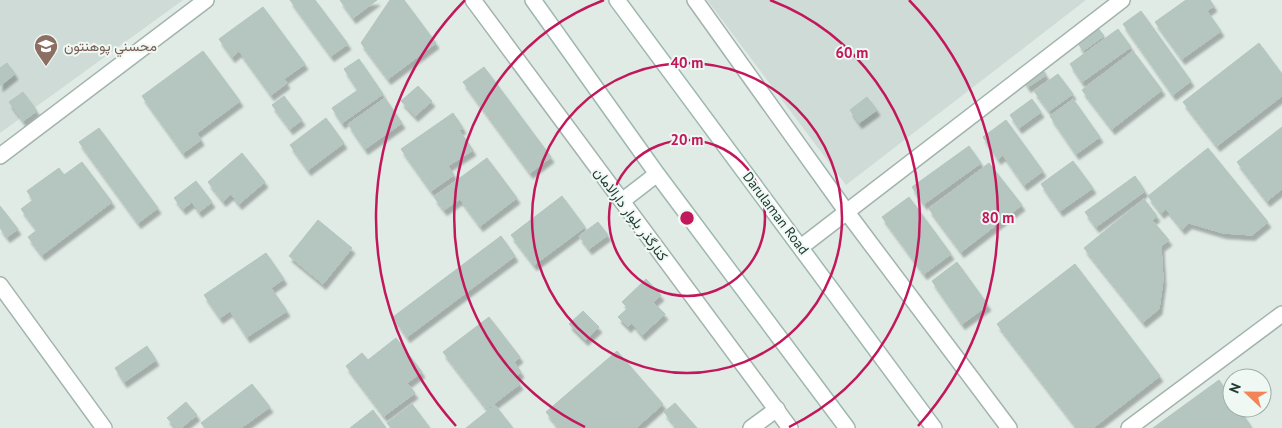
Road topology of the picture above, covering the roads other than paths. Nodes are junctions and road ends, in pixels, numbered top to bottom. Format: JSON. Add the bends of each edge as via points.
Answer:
{"nodes":[{"id":1,"x":206,"y":0,"type":"edge"},
{"id":2,"x":472,"y":0,"type":"edge"},
{"id":3,"x":532,"y":0,"type":"edge"},
{"id":4,"x":617,"y":0,"type":"edge"},
{"id":5,"x":695,"y":0,"type":"edge"},
{"id":6,"x":1122,"y":0,"type":"edge"},
{"id":7,"x":0,"y":156,"type":"edge"},
{"id":8,"x":657,"y":174,"type":"junction"},
{"id":9,"x":622,"y":202,"type":"junction"},
{"id":10,"x":846,"y":211,"type":"junction"},
{"id":11,"x":801,"y":247,"type":"junction"},
{"id":12,"x":0,"y":285,"type":"edge"},
{"id":13,"x":1282,"y":314,"type":"edge"},
{"id":14,"x":777,"y":409,"type":"junction"},
{"id":15,"x":104,"y":428,"type":"edge"},
{"id":16,"x":751,"y":428,"type":"edge"},
{"id":17,"x":790,"y":428,"type":"edge"},
{"id":18,"x":847,"y":428,"type":"edge"},
{"id":19,"x":934,"y":428,"type":"edge"},
{"id":20,"x":1009,"y":428,"type":"edge"},
{"id":21,"x":1129,"y":428,"type":"edge"}],
"edges":[{"from":1,"to":7,"type":"street"},
{"from":2,"to":9,"type":"street","name":"کنارگذر بلوار دارالامان"},
{"from":3,"to":8,"type":"street"},
{"from":4,"to":11,"type":"street","name":"Darulaman Road"},
{"from":5,"to":10,"type":"street"},
{"from":6,"to":10,"type":"street"},
{"from":8,"to":9,"type":"street"},
{"from":8,"to":18,"type":"street"},
{"from":9,"to":14,"type":"street","name":"کنارگذر بلوار دارالامان"},
{"from":10,"to":11,"type":"street"},
{"from":10,"to":20,"type":"street"},
{"from":11,"to":19,"type":"street","name":"Darulaman Road"},
{"from":12,"to":15,"type":"street"},
{"from":13,"to":21,"type":"street"},
{"from":14,"to":16,"type":"street"},
{"from":14,"to":17,"type":"street","name":"کنارگذر بلوار دارالامان"}]}
